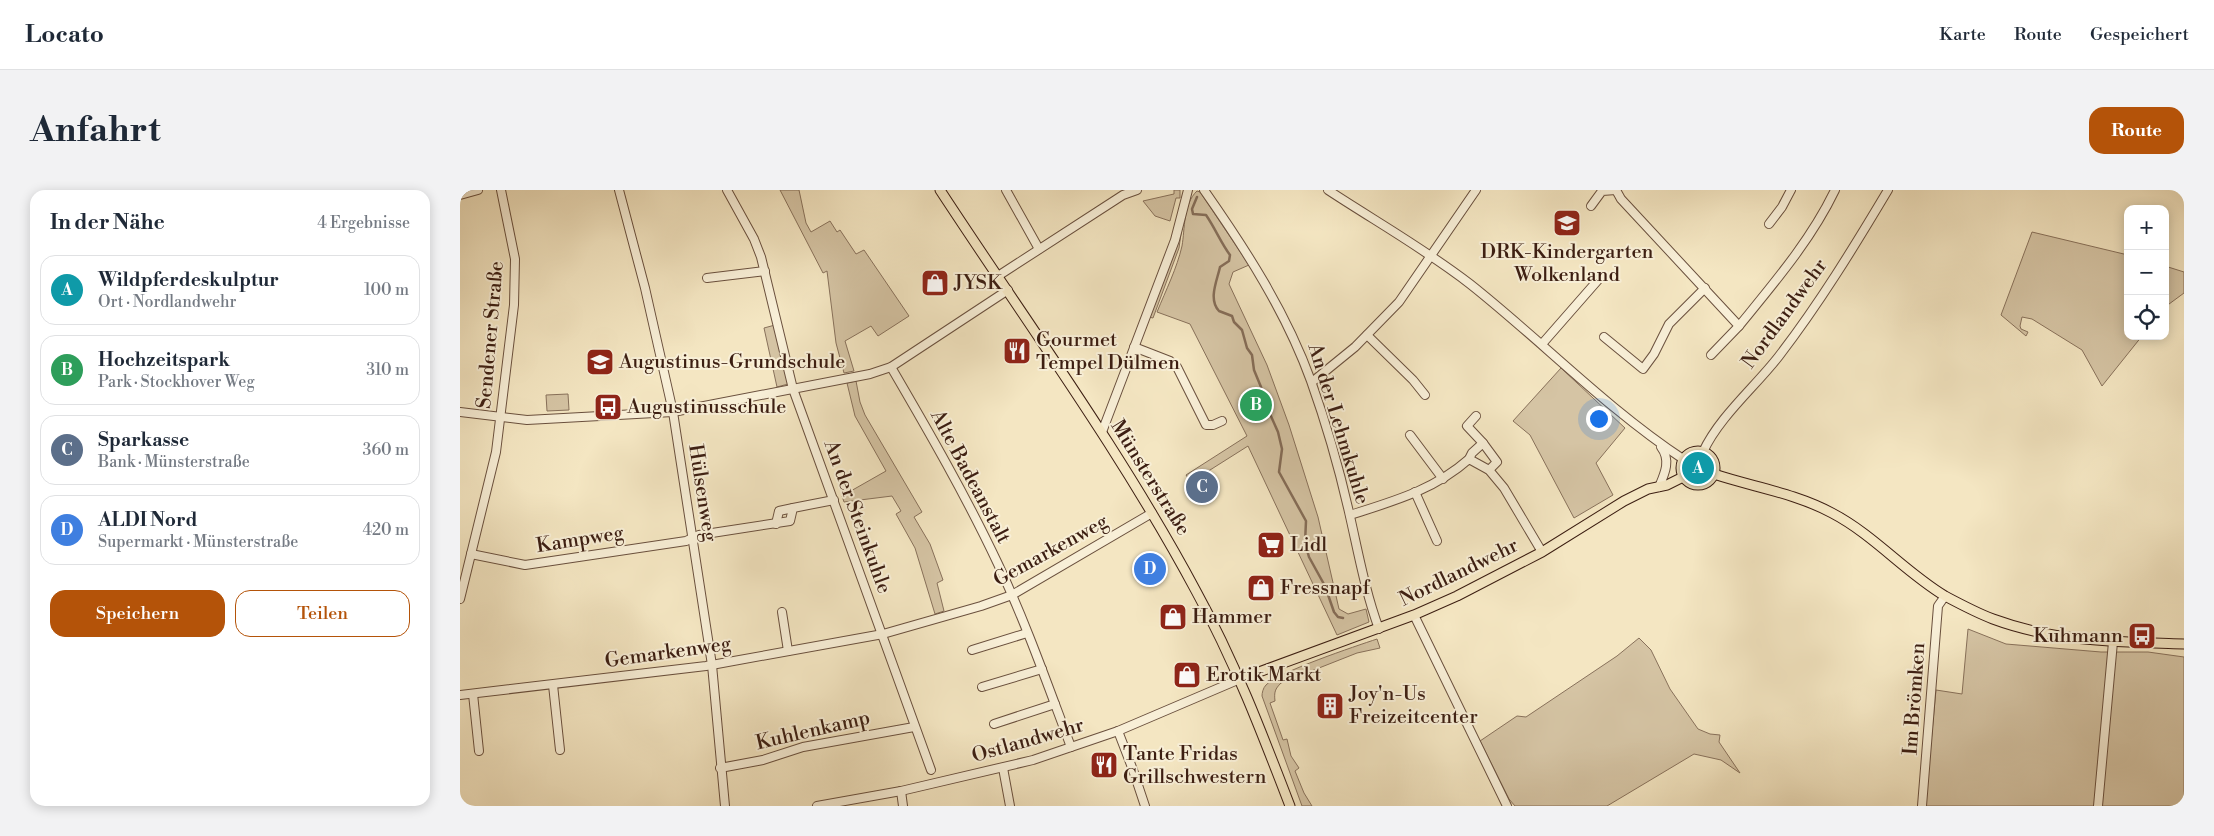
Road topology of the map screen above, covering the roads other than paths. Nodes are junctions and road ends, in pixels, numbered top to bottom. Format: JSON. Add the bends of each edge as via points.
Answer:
{"nodes":[{"id":1,"x":478,"y":190,"type":"edge"},
{"id":2,"x":501,"y":190,"type":"edge"},
{"id":3,"x":619,"y":190,"type":"edge"},
{"id":4,"x":727,"y":190,"type":"edge"},
{"id":5,"x":940,"y":190,"type":"edge"},
{"id":6,"x":1006,"y":190,"type":"edge"},
{"id":7,"x":1137,"y":190,"type":"edge"},
{"id":8,"x":1188,"y":190,"type":"edge"},
{"id":9,"x":1204,"y":190,"type":"edge"},
{"id":10,"x":1328,"y":190,"type":"edge"},
{"id":11,"x":1476,"y":190,"type":"edge"},
{"id":12,"x":1616,"y":190,"type":"edge"},
{"id":13,"x":1791,"y":190,"type":"edge"},
{"id":14,"x":1835,"y":190,"type":"edge"},
{"id":15,"x":1888,"y":190,"type":"edge"},
{"id":16,"x":1122,"y":192,"type":"edge"},
{"id":17,"x":460,"y":195,"type":"edge"},
{"id":18,"x":1591,"y":206,"type":"dead end"},
{"id":19,"x":1769,"y":224,"type":"dead end"},
{"id":20,"x":1039,"y":249,"type":"junction"},
{"id":21,"x":1431,"y":256,"type":"junction"},
{"id":22,"x":765,"y":271,"type":"junction"},
{"id":23,"x":998,"y":276,"type":"junction"},
{"id":24,"x":707,"y":278,"type":"dead end"},
{"id":25,"x":1598,"y":280,"type":"dead end"},
{"id":26,"x":1705,"y":288,"type":"junction"},
{"id":27,"x":1008,"y":290,"type":"junction"},
{"id":28,"x":1739,"y":326,"type":"junction"},
{"id":29,"x":1367,"y":335,"type":"junction"},
{"id":30,"x":1604,"y":337,"type":"dead end"},
{"id":31,"x":1542,"y":344,"type":"junction"},
{"id":32,"x":1134,"y":348,"type":"junction"},
{"id":33,"x":1711,"y":355,"type":"dead end"},
{"id":34,"x":891,"y":367,"type":"junction"},
{"id":35,"x":1312,"y":382,"type":"junction"},
{"id":36,"x":793,"y":389,"type":"junction"},
{"id":37,"x":1425,"y":394,"type":"dead end"},
{"id":38,"x":460,"y":412,"type":"edge"},
{"id":39,"x":673,"y":412,"type":"junction"},
{"id":40,"x":1476,"y":416,"type":"dead end"},
{"id":41,"x":500,"y":418,"type":"junction"},
{"id":42,"x":1222,"y":421,"type":"dead end"},
{"id":43,"x":1102,"y":432,"type":"junction"},
{"id":44,"x":1410,"y":435,"type":"dead end"},
{"id":45,"x":1657,"y":442,"type":"junction"},
{"id":46,"x":1482,"y":443,"type":"junction"},
{"id":47,"x":1703,"y":452,"type":"junction"},
{"id":48,"x":1469,"y":459,"type":"junction"},
{"id":49,"x":1683,"y":459,"type":"junction"},
{"id":50,"x":1489,"y":470,"type":"junction"},
{"id":51,"x":1714,"y":474,"type":"junction"},
{"id":52,"x":1683,"y":477,"type":"junction"},
{"id":53,"x":1443,"y":480,"type":"junction"},
{"id":54,"x":1659,"y":487,"type":"junction"},
{"id":55,"x":1415,"y":492,"type":"junction"},
{"id":56,"x":834,"y":500,"type":"junction"},
{"id":57,"x":793,"y":508,"type":"junction"},
{"id":58,"x":1152,"y":512,"type":"junction"},
{"id":59,"x":1350,"y":515,"type":"junction"},
{"id":60,"x":776,"y":524,"type":"junction"},
{"id":61,"x":693,"y":538,"type":"junction"},
{"id":62,"x":1438,"y":541,"type":"dead end"},
{"id":63,"x":1542,"y":552,"type":"junction"},
{"id":64,"x":471,"y":554,"type":"junction"},
{"id":65,"x":1012,"y":595,"type":"junction"},
{"id":66,"x":1945,"y":596,"type":"junction"},
{"id":67,"x":460,"y":599,"type":"edge"},
{"id":68,"x":782,"y":612,"type":"dead end"},
{"id":69,"x":1414,"y":615,"type":"junction"},
{"id":70,"x":1379,"y":629,"type":"junction"},
{"id":71,"x":1027,"y":633,"type":"junction"},
{"id":72,"x":883,"y":634,"type":"junction"},
{"id":73,"x":2113,"y":642,"type":"junction"},
{"id":74,"x":2184,"y":644,"type":"edge"},
{"id":75,"x":972,"y":650,"type":"dead end"},
{"id":76,"x":788,"y":651,"type":"junction"},
{"id":77,"x":712,"y":666,"type":"junction"},
{"id":78,"x":1042,"y":669,"type":"junction"},
{"id":79,"x":1240,"y":679,"type":"junction"},
{"id":80,"x":553,"y":685,"type":"junction"},
{"id":81,"x":982,"y":687,"type":"dead end"},
{"id":82,"x":474,"y":694,"type":"junction"},
{"id":83,"x":460,"y":695,"type":"edge"},
{"id":84,"x":1055,"y":704,"type":"junction"},
{"id":85,"x":994,"y":724,"type":"dead end"},
{"id":86,"x":914,"y":727,"type":"junction"},
{"id":87,"x":1118,"y":731,"type":"junction"},
{"id":88,"x":1071,"y":747,"type":"junction"},
{"id":89,"x":560,"y":750,"type":"dead end"},
{"id":90,"x":479,"y":751,"type":"dead end"},
{"id":91,"x":720,"y":768,"type":"junction"},
{"id":92,"x":1003,"y":768,"type":"junction"},
{"id":93,"x":931,"y":770,"type":"dead end"},
{"id":94,"x":901,"y":791,"type":"junction"},
{"id":95,"x":1506,"y":805,"type":"edge"},
{"id":96,"x":725,"y":806,"type":"edge"},
{"id":97,"x":817,"y":806,"type":"edge"},
{"id":98,"x":903,"y":806,"type":"edge"},
{"id":99,"x":1010,"y":806,"type":"edge"},
{"id":100,"x":1144,"y":806,"type":"edge"},
{"id":101,"x":1290,"y":806,"type":"edge"},
{"id":102,"x":1497,"y":806,"type":"edge"},
{"id":103,"x":1922,"y":806,"type":"edge"},
{"id":104,"x":2098,"y":806,"type":"edge"}],
"edges":[{"from":1,"to":17,"type":"street"},
{"from":2,"to":41,"type":"street","name":"Sendener Straße","via":[[510,230],[515,280]]},
{"from":3,"to":39,"type":"street","name":"Hülsenweg"},
{"from":4,"to":22,"type":"street","name":"An der Steinkuhle","via":[[754,239]]},
{"from":5,"to":23,"type":"main road","name":"Münsterstraße"},
{"from":6,"to":20,"type":"street"},
{"from":7,"to":16,"type":"street"},
{"from":8,"to":32,"type":"street","via":[[1175,240]]},
{"from":9,"to":35,"type":"street","name":"An der Lehmkuhle","via":[[1258,270],[1299,349]]},
{"from":10,"to":21,"type":"street"},
{"from":11,"to":21,"type":"street"},
{"from":12,"to":18,"type":"street","via":[[1602,191]]},
{"from":12,"to":26,"type":"street","via":[[1620,199]]},
{"from":13,"to":19,"type":"street"},
{"from":14,"to":28,"type":"street","via":[[1823,216],[1776,282]]},
{"from":15,"to":47,"type":"street","name":"Nordlandwehr","via":[[1850,253],[1779,356],[1715,430]]},
{"from":16,"to":20,"type":"street"},
{"from":20,"to":23,"type":"street"},
{"from":21,"to":29,"type":"street","via":[[1399,302]]},
{"from":21,"to":31,"type":"street"},
{"from":22,"to":24,"type":"street"},
{"from":22,"to":36,"type":"street","name":"An der Steinkuhle"},
{"from":23,"to":27,"type":"main road","name":"Münsterstraße"},
{"from":25,"to":31,"type":"street"},
{"from":26,"to":28,"type":"street"},
{"from":26,"to":30,"type":"street","via":[[1669,324],[1643,370]]},
{"from":27,"to":34,"type":"street"},
{"from":27,"to":43,"type":"main road","name":"Münsterstraße"},
{"from":28,"to":33,"type":"street"},
{"from":29,"to":35,"type":"street"},
{"from":29,"to":37,"type":"street"},
{"from":31,"to":45,"type":"street","via":[[1613,408]]},
{"from":32,"to":42,"type":"street","via":[[1170,361],[1177,367],[1206,425]]},
{"from":32,"to":43,"type":"street"},
{"from":34,"to":36,"type":"street"},
{"from":34,"to":65,"type":"street","name":"Alte Badeanstalt","via":[[938,447]]},
{"from":35,"to":59,"type":"street","name":"An der Lehmkuhle"},
{"from":36,"to":39,"type":"street"},
{"from":36,"to":56,"type":"street","name":"An der Steinkuhle"},
{"from":38,"to":41,"type":"street"},
{"from":39,"to":41,"type":"street","via":[[542,420]]},
{"from":39,"to":61,"type":"street","name":"Hülsenweg"},
{"from":40,"to":46,"type":"street","via":[[1466,426]]},
{"from":41,"to":64,"type":"street","name":"Sendener Straße","via":[[492,473]]},
{"from":43,"to":58,"type":"main road","name":"Münsterstraße"},
{"from":44,"to":53,"type":"street"},
{"from":45,"to":49,"type":"street"},
{"from":45,"to":54,"type":"street","via":[[1666,453],[1667,464]]},
{"from":46,"to":48,"type":"street"},
{"from":46,"to":50,"type":"street","via":[[1497,462]]},
{"from":47,"to":49,"type":"main road","via":[[1692,452]]},
{"from":47,"to":51,"type":"main road","via":[[1714,464]]},
{"from":48,"to":50,"type":"street"},
{"from":48,"to":53,"type":"street"},
{"from":49,"to":52,"type":"main road","via":[[1680,468]]},
{"from":50,"to":63,"type":"street","via":[[1504,488]]},
{"from":51,"to":52,"type":"main road","via":[[1707,482],[1696,485]]},
{"from":51,"to":66,"type":"main road","via":[[1811,503],[1855,527]]},
{"from":52,"to":54,"type":"main road","name":"Nordlandwehr"},
{"from":53,"to":55,"type":"street"},
{"from":54,"to":63,"type":"main road","name":"Nordlandwehr","via":[[1624,500]]},
{"from":55,"to":59,"type":"street"},
{"from":55,"to":62,"type":"street"},
{"from":56,"to":57,"type":"street"},
{"from":56,"to":72,"type":"street","name":"An der Steinkuhle"},
{"from":57,"to":60,"type":"street","via":[[790,522]]},
{"from":57,"to":60,"type":"street","via":[[779,510]]},
{"from":58,"to":65,"type":"street","name":"Gemarkenweg"},
{"from":58,"to":79,"type":"main road","name":"Münsterstraße","via":[[1197,592]]},
{"from":59,"to":70,"type":"street","name":"An der Lehmkuhle"},
{"from":60,"to":61,"type":"street","name":"Kampweg"},
{"from":61,"to":64,"type":"street","name":"Kampweg","via":[[525,565]]},
{"from":61,"to":77,"type":"street","name":"Hülsenweg"},
{"from":63,"to":69,"type":"main road","name":"Nordlandwehr"},
{"from":64,"to":67,"type":"street","name":"Sendener Straße"},
{"from":65,"to":71,"type":"street","name":"Alte Badeanstalt"},
{"from":65,"to":72,"type":"street","name":"Gemarkenweg"},
{"from":66,"to":73,"type":"main road","via":[[1993,619],[2034,631]]},
{"from":66,"to":103,"type":"street","name":"Im Brömken","via":[[1938,606]]},
{"from":68,"to":76,"type":"street"},
{"from":69,"to":70,"type":"main road","name":"Nordlandwehr"},
{"from":69,"to":95,"type":"street"},
{"from":70,"to":79,"type":"main road","name":"Nordlandwehr"},
{"from":71,"to":75,"type":"street"},
{"from":71,"to":78,"type":"street","name":"Alte Badeanstalt"},
{"from":72,"to":76,"type":"street","name":"Gemarkenweg"},
{"from":72,"to":86,"type":"street","name":"An der Steinkuhle"},
{"from":73,"to":74,"type":"main road"},
{"from":73,"to":104,"type":"street"},
{"from":76,"to":77,"type":"street","name":"Gemarkenweg"},
{"from":77,"to":80,"type":"street","name":"Gemarkenweg"},
{"from":77,"to":91,"type":"street","name":"Hülsenweg"},
{"from":78,"to":81,"type":"street"},
{"from":78,"to":84,"type":"street","name":"Alte Badeanstalt"},
{"from":79,"to":87,"type":"street","name":"Ostlandwehr"},
{"from":79,"to":101,"type":"main road","name":"Münsterstraße"},
{"from":80,"to":82,"type":"street","name":"Gemarkenweg"},
{"from":80,"to":89,"type":"street"},
{"from":82,"to":83,"type":"street","name":"Gemarkenweg"},
{"from":82,"to":90,"type":"street"},
{"from":84,"to":85,"type":"street"},
{"from":84,"to":88,"type":"street","name":"Alte Badeanstalt"},
{"from":86,"to":91,"type":"street","name":"Kuhlenkamp","via":[[803,747],[763,760]]},
{"from":86,"to":93,"type":"street","name":"An der Steinkuhle"},
{"from":87,"to":88,"type":"street","name":"Ostlandwehr"},
{"from":87,"to":100,"type":"street"},
{"from":88,"to":92,"type":"street","name":"Ostlandwehr"},
{"from":91,"to":96,"type":"street","name":"Hülsenweg"},
{"from":92,"to":94,"type":"street","name":"Ostlandwehr"},
{"from":92,"to":99,"type":"street"},
{"from":94,"to":97,"type":"street","name":"Ostlandwehr"},
{"from":94,"to":98,"type":"street"},
{"from":95,"to":102,"type":"street"}]}
